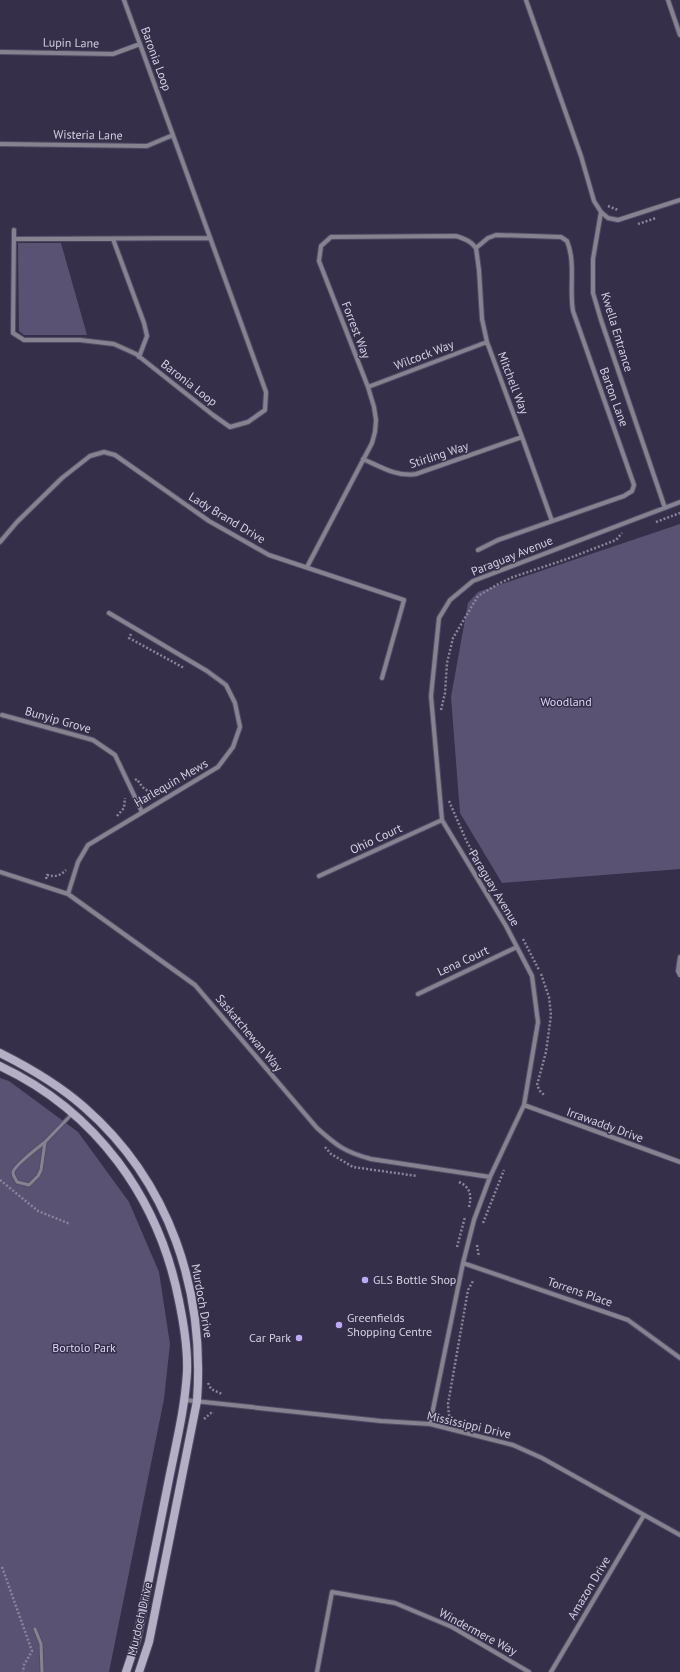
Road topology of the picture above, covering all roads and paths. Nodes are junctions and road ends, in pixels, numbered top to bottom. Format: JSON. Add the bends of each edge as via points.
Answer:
{"nodes":[{"id":1,"x":124,"y":0,"type":"edge"},
{"id":2,"x":526,"y":0,"type":"edge"},
{"id":3,"x":668,"y":0,"type":"edge"},
{"id":4,"x":680,"y":35,"type":"edge"},
{"id":5,"x":140,"y":44,"type":"junction"},
{"id":6,"x":0,"y":52,"type":"edge"},
{"id":7,"x":173,"y":135,"type":"junction"},
{"id":8,"x":0,"y":144,"type":"edge"},
{"id":9,"x":680,"y":200,"type":"edge"},
{"id":10,"x":601,"y":212,"type":"junction"},
{"id":11,"x":14,"y":230,"type":"dead end"},
{"id":12,"x":210,"y":238,"type":"junction"},
{"id":13,"x":14,"y":239,"type":"junction"},
{"id":14,"x":113,"y":239,"type":"junction"},
{"id":15,"x":476,"y":248,"type":"junction"},
{"id":16,"x":487,"y":342,"type":"junction"},
{"id":17,"x":139,"y":357,"type":"junction"},
{"id":18,"x":368,"y":387,"type":"junction"},
{"id":19,"x":522,"y":437,"type":"junction"},
{"id":20,"x":364,"y":459,"type":"junction"},
{"id":21,"x":680,"y":502,"type":"edge"},
{"id":22,"x":665,"y":508,"type":"junction"},
{"id":23,"x":680,"y":513,"type":"edge"},
{"id":24,"x":552,"y":521,"type":"junction"},
{"id":25,"x":653,"y":523,"type":"dead end"},
{"id":26,"x":623,"y":533,"type":"dead end"},
{"id":27,"x":0,"y":542,"type":"edge"},
{"id":28,"x":478,"y":550,"type":"dead end"},
{"id":29,"x":307,"y":567,"type":"junction"},
{"id":30,"x":109,"y":613,"type":"dead end"},
{"id":31,"x":134,"y":628,"type":"junction"},
{"id":32,"x":185,"y":669,"type":"dead end"},
{"id":33,"x":382,"y":678,"type":"dead end"},
{"id":34,"x":440,"y":712,"type":"dead end"},
{"id":35,"x":2,"y":715,"type":"dead end"},
{"id":36,"x":129,"y":783,"type":"junction"},
{"id":37,"x":165,"y":790,"type":"dead end"},
{"id":38,"x":125,"y":796,"type":"dead end"},
{"id":39,"x":448,"y":797,"type":"dead end"},
{"id":40,"x":142,"y":812,"type":"junction"},
{"id":41,"x":115,"y":818,"type":"dead end"},
{"id":42,"x":442,"y":820,"type":"junction"},
{"id":43,"x":477,"y":860,"type":"dead end"},
{"id":44,"x":69,"y":867,"type":"dead end"},
{"id":45,"x":0,"y":872,"type":"edge"},
{"id":46,"x":319,"y":876,"type":"dead end"},
{"id":47,"x":43,"y":885,"type":"junction"},
{"id":48,"x":68,"y":894,"type":"junction"},
{"id":49,"x":521,"y":934,"type":"dead end"},
{"id":50,"x":517,"y":946,"type":"junction"},
{"id":51,"x":680,"y":956,"type":"edge"},
{"id":52,"x":680,"y":975,"type":"edge"},
{"id":53,"x":418,"y":994,"type":"dead end"},
{"id":54,"x":0,"y":1053,"type":"edge"},
{"id":55,"x":0,"y":1066,"type":"edge"},
{"id":56,"x":545,"y":1096,"type":"dead end"},
{"id":57,"x":524,"y":1106,"type":"junction"},
{"id":58,"x":73,"y":1112,"type":"junction"},
{"id":59,"x":45,"y":1142,"type":"junction"},
{"id":60,"x":680,"y":1162,"type":"edge"},
{"id":61,"x":505,"y":1167,"type":"dead end"},
{"id":62,"x":490,"y":1178,"type":"junction"},
{"id":63,"x":0,"y":1180,"type":"edge"},
{"id":64,"x":70,"y":1224,"type":"dead end"},
{"id":65,"x":482,"y":1226,"type":"dead end"},
{"id":66,"x":478,"y":1240,"type":"dead end"},
{"id":67,"x":479,"y":1257,"type":"dead end"},
{"id":68,"x":463,"y":1263,"type":"junction"},
{"id":69,"x":474,"y":1281,"type":"dead end"},
{"id":70,"x":680,"y":1358,"type":"edge"},
{"id":71,"x":185,"y":1400,"type":"junction"},
{"id":72,"x":197,"y":1401,"type":"junction"},
{"id":73,"x":430,"y":1424,"type":"junction"},
{"id":74,"x":458,"y":1425,"type":"dead end"},
{"id":75,"x":644,"y":1515,"type":"junction"},
{"id":76,"x":680,"y":1535,"type":"edge"},
{"id":77,"x":2,"y":1567,"type":"dead end"},
{"id":78,"x":36,"y":1629,"type":"dead end"},
{"id":79,"x":23,"y":1672,"type":"edge"},
{"id":80,"x":42,"y":1672,"type":"edge"},
{"id":81,"x":126,"y":1672,"type":"edge"},
{"id":82,"x":139,"y":1672,"type":"edge"},
{"id":83,"x":317,"y":1672,"type":"edge"},
{"id":84,"x":529,"y":1672,"type":"edge"},
{"id":85,"x":551,"y":1672,"type":"edge"}],
"edges":[{"from":1,"to":5,"type":"street","name":"Baronia Loop"},
{"from":2,"to":10,"type":"street","via":[[581,156],[594,201]]},
{"from":3,"to":4,"type":"street"},
{"from":5,"to":6,"type":"street","name":"Lupin Lane","via":[[113,54]]},
{"from":5,"to":7,"type":"street","name":"Baronia Loop"},
{"from":7,"to":8,"type":"street","name":"Wisteria Lane","via":[[146,146]]},
{"from":7,"to":12,"type":"street","name":"Baronia Loop"},
{"from":9,"to":10,"type":"street","via":[[618,220],[608,218]]},
{"from":10,"to":22,"type":"street","name":"Kwella Entrance","via":[[593,258],[593,293]]},
{"from":11,"to":13,"type":"street","name":"Baronia Loop"},
{"from":12,"to":14,"type":"street"},
{"from":12,"to":17,"type":"street","name":"Baronia Loop","via":[[266,392],[265,410],[248,422],[230,427]]},
{"from":13,"to":14,"type":"street"},
{"from":13,"to":17,"type":"street","name":"Baronia Loop","via":[[13,333],[24,340],[80,340],[114,344]]},
{"from":14,"to":17,"type":"street","via":[[147,336]]},
{"from":15,"to":16,"type":"street","name":"Mitchell Way","via":[[482,319]]},
{"from":15,"to":18,"type":"street","name":"Forrest Way","via":[[465,239],[456,236],[331,237],[322,246],[319,261]]},
{"from":15,"to":24,"type":"street","name":"Barton Lane","via":[[496,235],[561,237],[569,245],[573,311],[634,485],[632,491],[624,496]]},
{"from":16,"to":18,"type":"street","name":"Wilcock Way"},
{"from":16,"to":19,"type":"street","name":"Mitchell Way"},
{"from":18,"to":20,"type":"street","name":"Forrest Way","via":[[376,420],[372,443]]},
{"from":19,"to":20,"type":"street","name":"Stirling Way","via":[[406,476]]},
{"from":19,"to":24,"type":"street","name":"Mitchell Way"},
{"from":20,"to":29,"type":"street","name":"Forrest Way"},
{"from":21,"to":22,"type":"street","name":"Paraguay Avenue"},
{"from":22,"to":42,"type":"street","name":"Paraguay Avenue","via":[[473,581],[450,600],[439,618],[431,696]]},
{"from":23,"to":25,"type":"path"},
{"from":24,"to":28,"type":"street","name":"Barton Lane","via":[[498,540]]},
{"from":26,"to":34,"type":"path","via":[[616,540],[513,577],[478,596],[453,638]]},
{"from":27,"to":29,"type":"street","name":"Lady Brand Drive","via":[[62,478],[90,456],[104,452],[115,455],[209,521],[269,555]]},
{"from":29,"to":33,"type":"street","name":"Lady Brand Drive","via":[[404,600]]},
{"from":30,"to":31,"type":"street","name":"Harlequin Mews"},
{"from":31,"to":32,"type":"path","via":[[129,638]]},
{"from":31,"to":40,"type":"street","name":"Harlequin Mews","via":[[226,685],[235,703],[240,727],[233,747],[218,767]]},
{"from":35,"to":36,"type":"street","name":"Bunyip Grove","via":[[93,740],[115,755]]},
{"from":36,"to":37,"type":"path","via":[[137,779],[149,792]]},
{"from":36,"to":40,"type":"street","name":"Bunyip Grove"},
{"from":38,"to":41,"type":"path","via":[[124,808]]},
{"from":39,"to":43,"type":"path"},
{"from":40,"to":48,"type":"street","name":"Harlequin Mews","via":[[88,845],[78,862]]},
{"from":42,"to":46,"type":"street","name":"Ohio Court"},
{"from":42,"to":50,"type":"street","name":"Paraguay Avenue"},
{"from":44,"to":47,"type":"path","via":[[59,876],[47,875]]},
{"from":45,"to":47,"type":"street","name":"Saskatchewan Way"},
{"from":47,"to":48,"type":"street","name":"Saskatchewan Way"},
{"from":48,"to":62,"type":"street","name":"Saskatchewan Way","via":[[195,985],[317,1128],[335,1145],[352,1154],[371,1159]]},
{"from":49,"to":56,"type":"path","via":[[538,965],[549,997],[550,1032],[537,1085]]},
{"from":50,"to":53,"type":"street","name":"Lena Court"},
{"from":50,"to":57,"type":"street","name":"Paraguay Avenue","via":[[532,976],[538,1022]]},
{"from":51,"to":52,"type":"street"},
{"from":54,"to":72,"type":"main road","name":"Murdoch Drive","via":[[51,1082],[84,1107],[113,1136],[162,1207],[181,1252],[198,1334]]},
{"from":55,"to":58,"type":"main road","name":"Murdoch Drive","via":[[41,1088]]},
{"from":57,"to":60,"type":"street","name":"Irrawaddy Drive"},
{"from":57,"to":62,"type":"street","name":"Paraguay Avenue"},
{"from":58,"to":59,"type":"lane"},
{"from":58,"to":71,"type":"main road","name":"Murdoch Drive","via":[[115,1157],[154,1219],[174,1273],[186,1333]]},
{"from":59,"to":59,"type":"lane","via":[[38,1176],[29,1185],[17,1182],[13,1171]]},
{"from":61,"to":65,"type":"path"},
{"from":62,"to":68,"type":"street","name":"Paraguay Avenue","via":[[474,1220]]},
{"from":63,"to":64,"type":"path","via":[[38,1211]]},
{"from":66,"to":67,"type":"path","via":[[476,1248]]},
{"from":68,"to":70,"type":"street","name":"Torrens Place","via":[[628,1320]]},
{"from":68,"to":73,"type":"street","name":"Paraguay Avenue"},
{"from":69,"to":74,"type":"path","via":[[468,1290],[448,1404],[449,1416]]},
{"from":71,"to":72,"type":"street","name":"Mississippi Drive"},
{"from":71,"to":81,"type":"main road","name":"Murdoch Drive","via":[[137,1639]]},
{"from":72,"to":73,"type":"street","name":"Mississippi Drive"},
{"from":72,"to":82,"type":"main road","name":"Murdoch Drive","via":[[149,1642]]},
{"from":73,"to":75,"type":"street","name":"Mississippi Drive","via":[[513,1445],[542,1458]]},
{"from":75,"to":76,"type":"street","name":"Mississippi Drive"},
{"from":75,"to":85,"type":"street","name":"Amazon Drive"},
{"from":77,"to":79,"type":"path","via":[[32,1651]]},
{"from":78,"to":80,"type":"lane","via":[[42,1644]]},
{"from":83,"to":84,"type":"street","name":"Windermere Way","via":[[332,1592],[395,1603],[452,1627]]}]}
